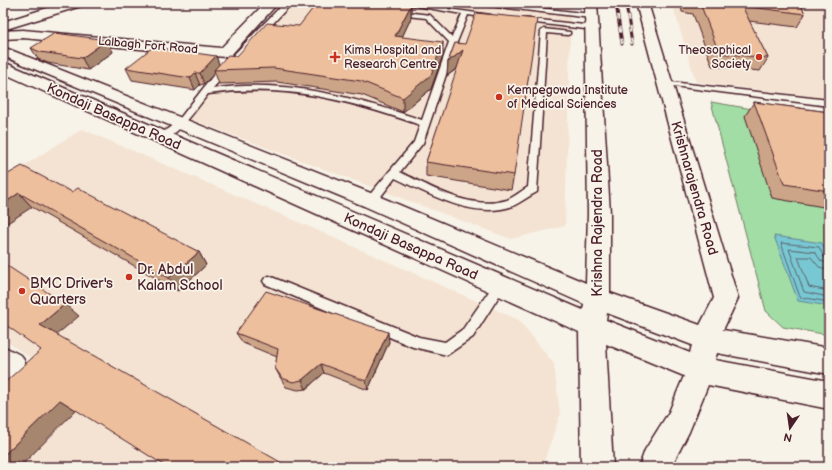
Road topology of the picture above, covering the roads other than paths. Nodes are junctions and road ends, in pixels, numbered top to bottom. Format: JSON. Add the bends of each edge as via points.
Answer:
{"nodes":[{"id":1,"x":76,"y":3,"type":"edge"},
{"id":2,"x":402,"y":3,"type":"edge"},
{"id":3,"x":481,"y":3,"type":"edge"},
{"id":4,"x":642,"y":3,"type":"edge"},
{"id":5,"x":268,"y":4,"type":"edge"},
{"id":6,"x":446,"y":5,"type":"edge"},
{"id":7,"x":338,"y":7,"type":"edge"},
{"id":8,"x":391,"y":12,"type":"edge"},
{"id":9,"x":466,"y":13,"type":"junction"},
{"id":10,"x":494,"y":16,"type":"edge"},
{"id":11,"x":592,"y":16,"type":"edge"},
{"id":12,"x":515,"y":19,"type":"edge"},
{"id":13,"x":3,"y":26,"type":"edge"},
{"id":14,"x":568,"y":33,"type":"dead end"},
{"id":15,"x":3,"y":35,"type":"edge"},
{"id":16,"x":453,"y":42,"type":"junction"},
{"id":17,"x":3,"y":51,"type":"edge"},
{"id":18,"x":3,"y":67,"type":"edge"},
{"id":19,"x":665,"y":83,"type":"junction"},
{"id":20,"x":205,"y":92,"type":"junction"},
{"id":21,"x":829,"y":103,"type":"edge"},
{"id":22,"x":180,"y":124,"type":"junction"},
{"id":23,"x":425,"y":124,"type":"junction"},
{"id":24,"x":162,"y":137,"type":"junction"},
{"id":25,"x":394,"y":173,"type":"junction"},
{"id":26,"x":371,"y":201,"type":"junction"},
{"id":27,"x":269,"y":281,"type":"dead end"},
{"id":28,"x":500,"y":284,"type":"junction"},
{"id":29,"x":598,"y":299,"type":"junction"},
{"id":30,"x":592,"y":326,"type":"junction"},
{"id":31,"x":706,"y":339,"type":"junction"},
{"id":32,"x":3,"y":359,"type":"edge"},
{"id":33,"x":829,"y":361,"type":"edge"},
{"id":34,"x":700,"y":370,"type":"junction"},
{"id":35,"x":3,"y":374,"type":"edge"},
{"id":36,"x":829,"y":394,"type":"edge"},
{"id":37,"x":598,"y":467,"type":"edge"},
{"id":38,"x":655,"y":467,"type":"edge"}],
"edges":[{"from":1,"to":13,"type":"main road"},
{"from":2,"to":6,"type":"lane"},
{"from":3,"to":11,"type":"lane"},
{"from":4,"to":19,"type":"main road","name":"Krishnarajendra Road"},
{"from":5,"to":15,"type":"main road","name":"Lalbagh Fort Road","via":[[225,53],[23,34]]},
{"from":6,"to":9,"type":"lane","via":[[444,10]]},
{"from":7,"to":20,"type":"lane","via":[[288,3]]},
{"from":8,"to":16,"type":"lane","via":[[428,16]]},
{"from":9,"to":10,"type":"lane"},
{"from":9,"to":16,"type":"lane"},
{"from":11,"to":12,"type":"lane"},
{"from":11,"to":29,"type":"main road","name":"Krishna Rajendra Road","via":[[599,213]]},
{"from":14,"to":25,"type":"lane","via":[[544,31],[533,189],[509,203],[488,206],[445,198]]},
{"from":16,"to":23,"type":"lane"},
{"from":17,"to":22,"type":"main road","name":"Kondaji Basappa Road"},
{"from":18,"to":24,"type":"main road","name":"Kondaji Basappa Road"},
{"from":19,"to":21,"type":"lane"},
{"from":19,"to":31,"type":"main road","name":"Krishnarajendra Road","via":[[726,298]]},
{"from":20,"to":22,"type":"lane"},
{"from":20,"to":23,"type":"lane","via":[[247,87],[285,89],[358,101]]},
{"from":22,"to":24,"type":"lane"},
{"from":22,"to":26,"type":"main road","name":"Kondaji Basappa Road"},
{"from":23,"to":25,"type":"lane","via":[[418,143]]},
{"from":24,"to":28,"type":"main road","name":"Kondaji Basappa Road"},
{"from":25,"to":26,"type":"lane"},
{"from":26,"to":29,"type":"main road","name":"Kondaji Basappa Road"},
{"from":27,"to":28,"type":"lane","via":[[418,343],[447,349],[468,333]]},
{"from":28,"to":30,"type":"main road","name":"Kondaji Basappa Road"},
{"from":29,"to":30,"type":"main road","name":"Krishna Rajendra Road"},
{"from":29,"to":31,"type":"main road","name":"Kondaji Basappa Road"},
{"from":30,"to":34,"type":"main road","name":"Kondaji Basappa Road"},
{"from":30,"to":37,"type":"main road","name":"Krishna Rajendra Road"},
{"from":31,"to":33,"type":"main road","name":"Kondaji Basappa Road"},
{"from":31,"to":34,"type":"main road","name":"Krishnarajendra Road"},
{"from":32,"to":35,"type":"main road","via":[[12,365]]},
{"from":34,"to":36,"type":"main road","name":"Kondaji Basappa Road"},
{"from":34,"to":38,"type":"main road","via":[[679,422]]}]}
